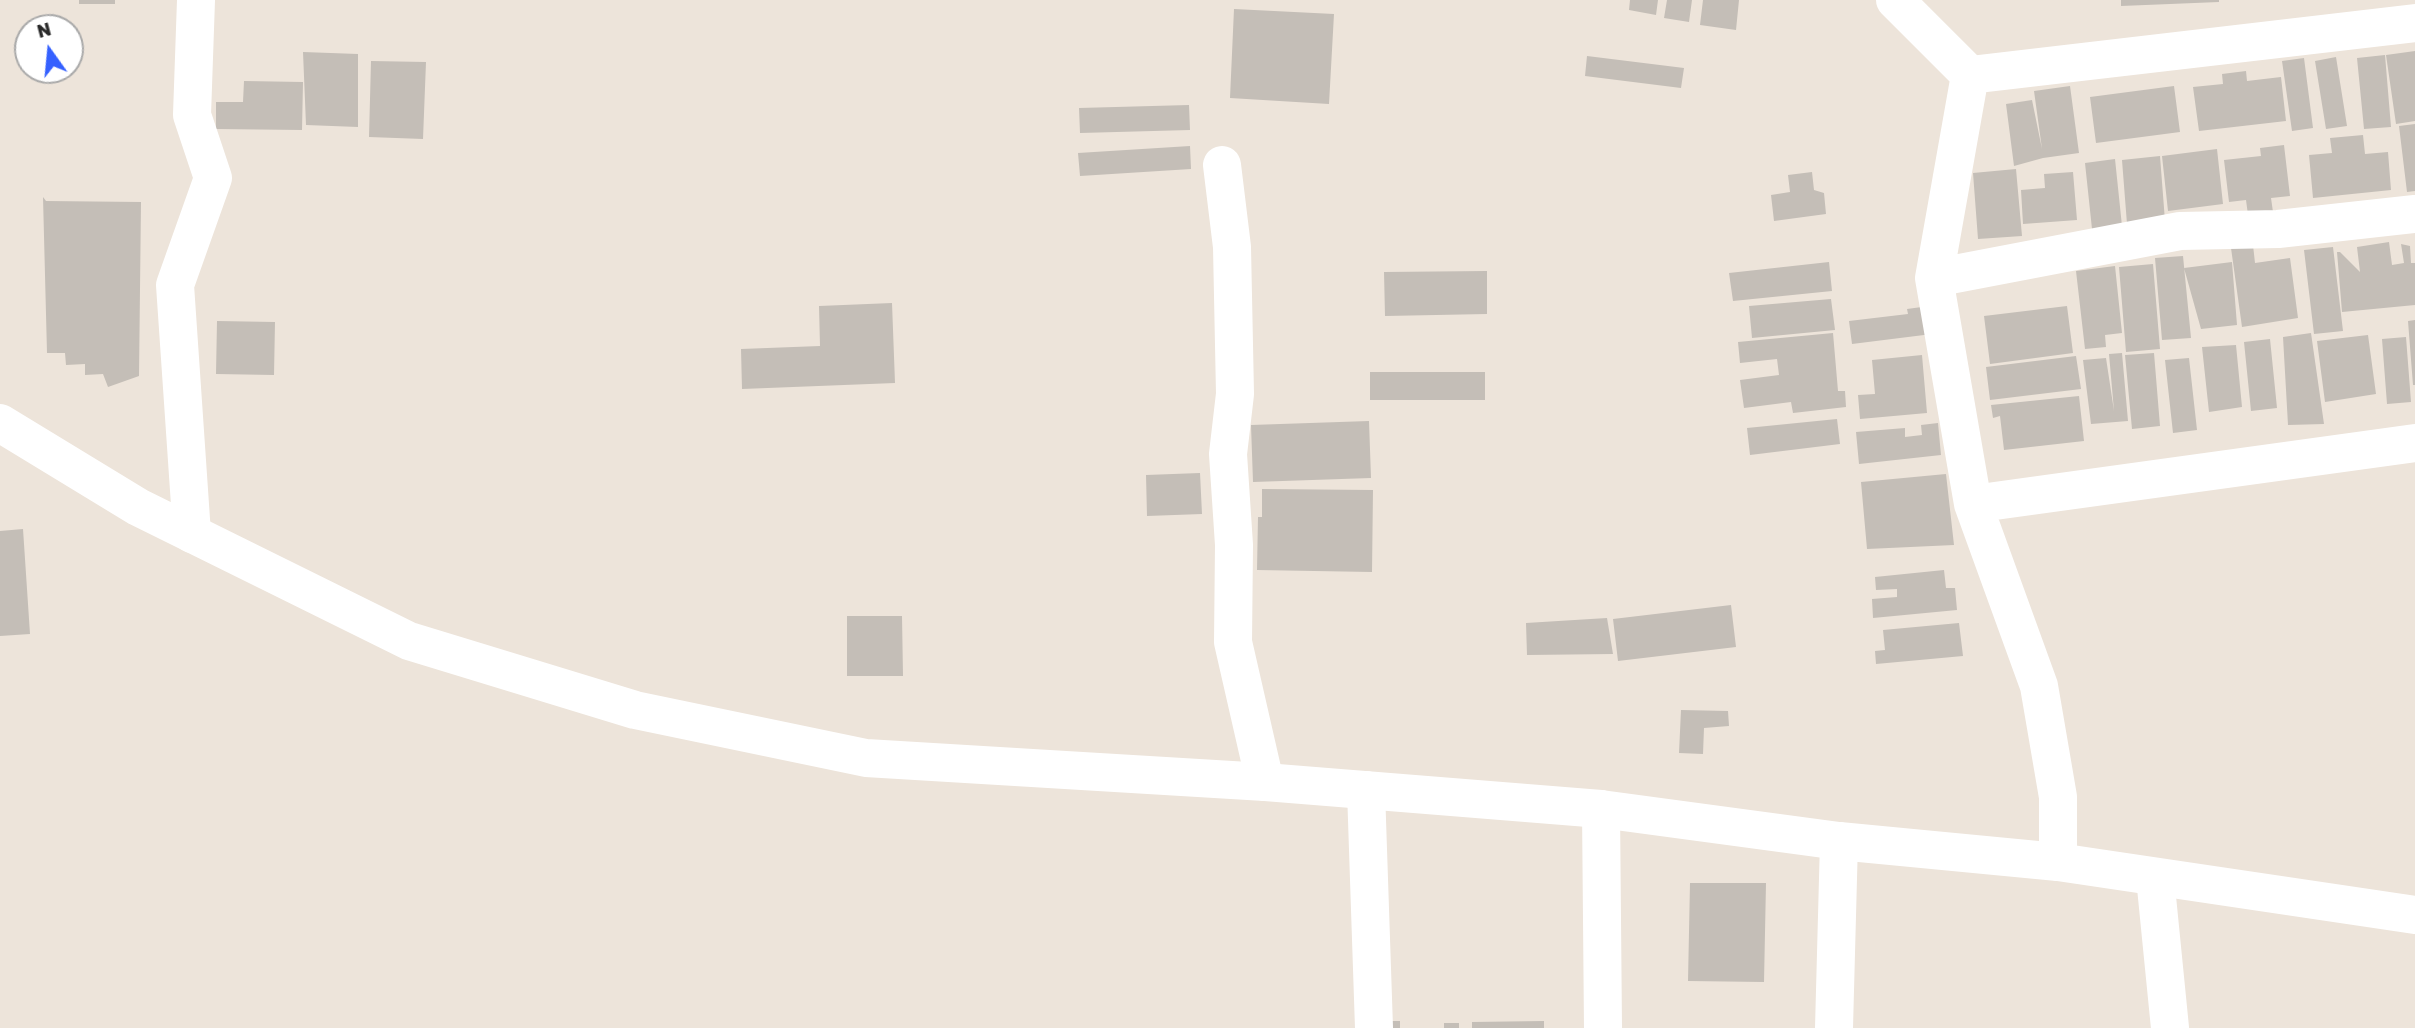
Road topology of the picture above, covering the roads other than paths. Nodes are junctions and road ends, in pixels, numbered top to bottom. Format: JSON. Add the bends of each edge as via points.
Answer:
{"nodes":[{"id":1,"x":196,"y":0,"type":"edge"},
{"id":2,"x":1895,"y":0,"type":"edge"},
{"id":3,"x":2415,"y":23,"type":"edge"},
{"id":4,"x":1970,"y":75,"type":"junction"},
{"id":5,"x":1222,"y":165,"type":"dead end"},
{"id":6,"x":2415,"y":214,"type":"edge"},
{"id":7,"x":1934,"y":278,"type":"junction"},
{"id":8,"x":0,"y":423,"type":"edge"},
{"id":9,"x":2415,"y":443,"type":"edge"},
{"id":10,"x":1973,"y":504,"type":"junction"},
{"id":11,"x":192,"y":534,"type":"junction"},
{"id":12,"x":1265,"y":782,"type":"junction"},
{"id":13,"x":1366,"y":790,"type":"junction"},
{"id":14,"x":1601,"y":809,"type":"junction"},
{"id":15,"x":1839,"y":841,"type":"junction"},
{"id":16,"x":2058,"y":862,"type":"junction"},
{"id":17,"x":2155,"y":877,"type":"junction"},
{"id":18,"x":2415,"y":915,"type":"edge"},
{"id":19,"x":1374,"y":1028,"type":"edge"},
{"id":20,"x":1603,"y":1028,"type":"edge"},
{"id":21,"x":1834,"y":1028,"type":"edge"},
{"id":22,"x":2170,"y":1028,"type":"edge"}],
"edges":[{"from":1,"to":11,"type":"street","via":[[192,115],[213,178],[176,285]]},
{"from":2,"to":4,"type":"street"},
{"from":3,"to":4,"type":"street"},
{"from":4,"to":7,"type":"street"},
{"from":5,"to":12,"type":"street","via":[[1233,260],[1235,394],[1228,454],[1234,545],[1233,642]]},
{"from":6,"to":7,"type":"street","via":[[2278,229],[2180,231]]},
{"from":7,"to":10,"type":"street"},
{"from":8,"to":11,"type":"street","via":[[138,507]]},
{"from":9,"to":10,"type":"street"},
{"from":10,"to":16,"type":"street","via":[[2039,686],[2058,797]]},
{"from":11,"to":12,"type":"street","via":[[409,641],[635,710],[866,758]]},
{"from":12,"to":13,"type":"street"},
{"from":13,"to":14,"type":"street"},
{"from":13,"to":19,"type":"street"},
{"from":14,"to":15,"type":"street"},
{"from":14,"to":20,"type":"street"},
{"from":15,"to":16,"type":"street"},
{"from":15,"to":21,"type":"street"},
{"from":16,"to":17,"type":"street"},
{"from":17,"to":18,"type":"street"},
{"from":17,"to":22,"type":"street"}]}
